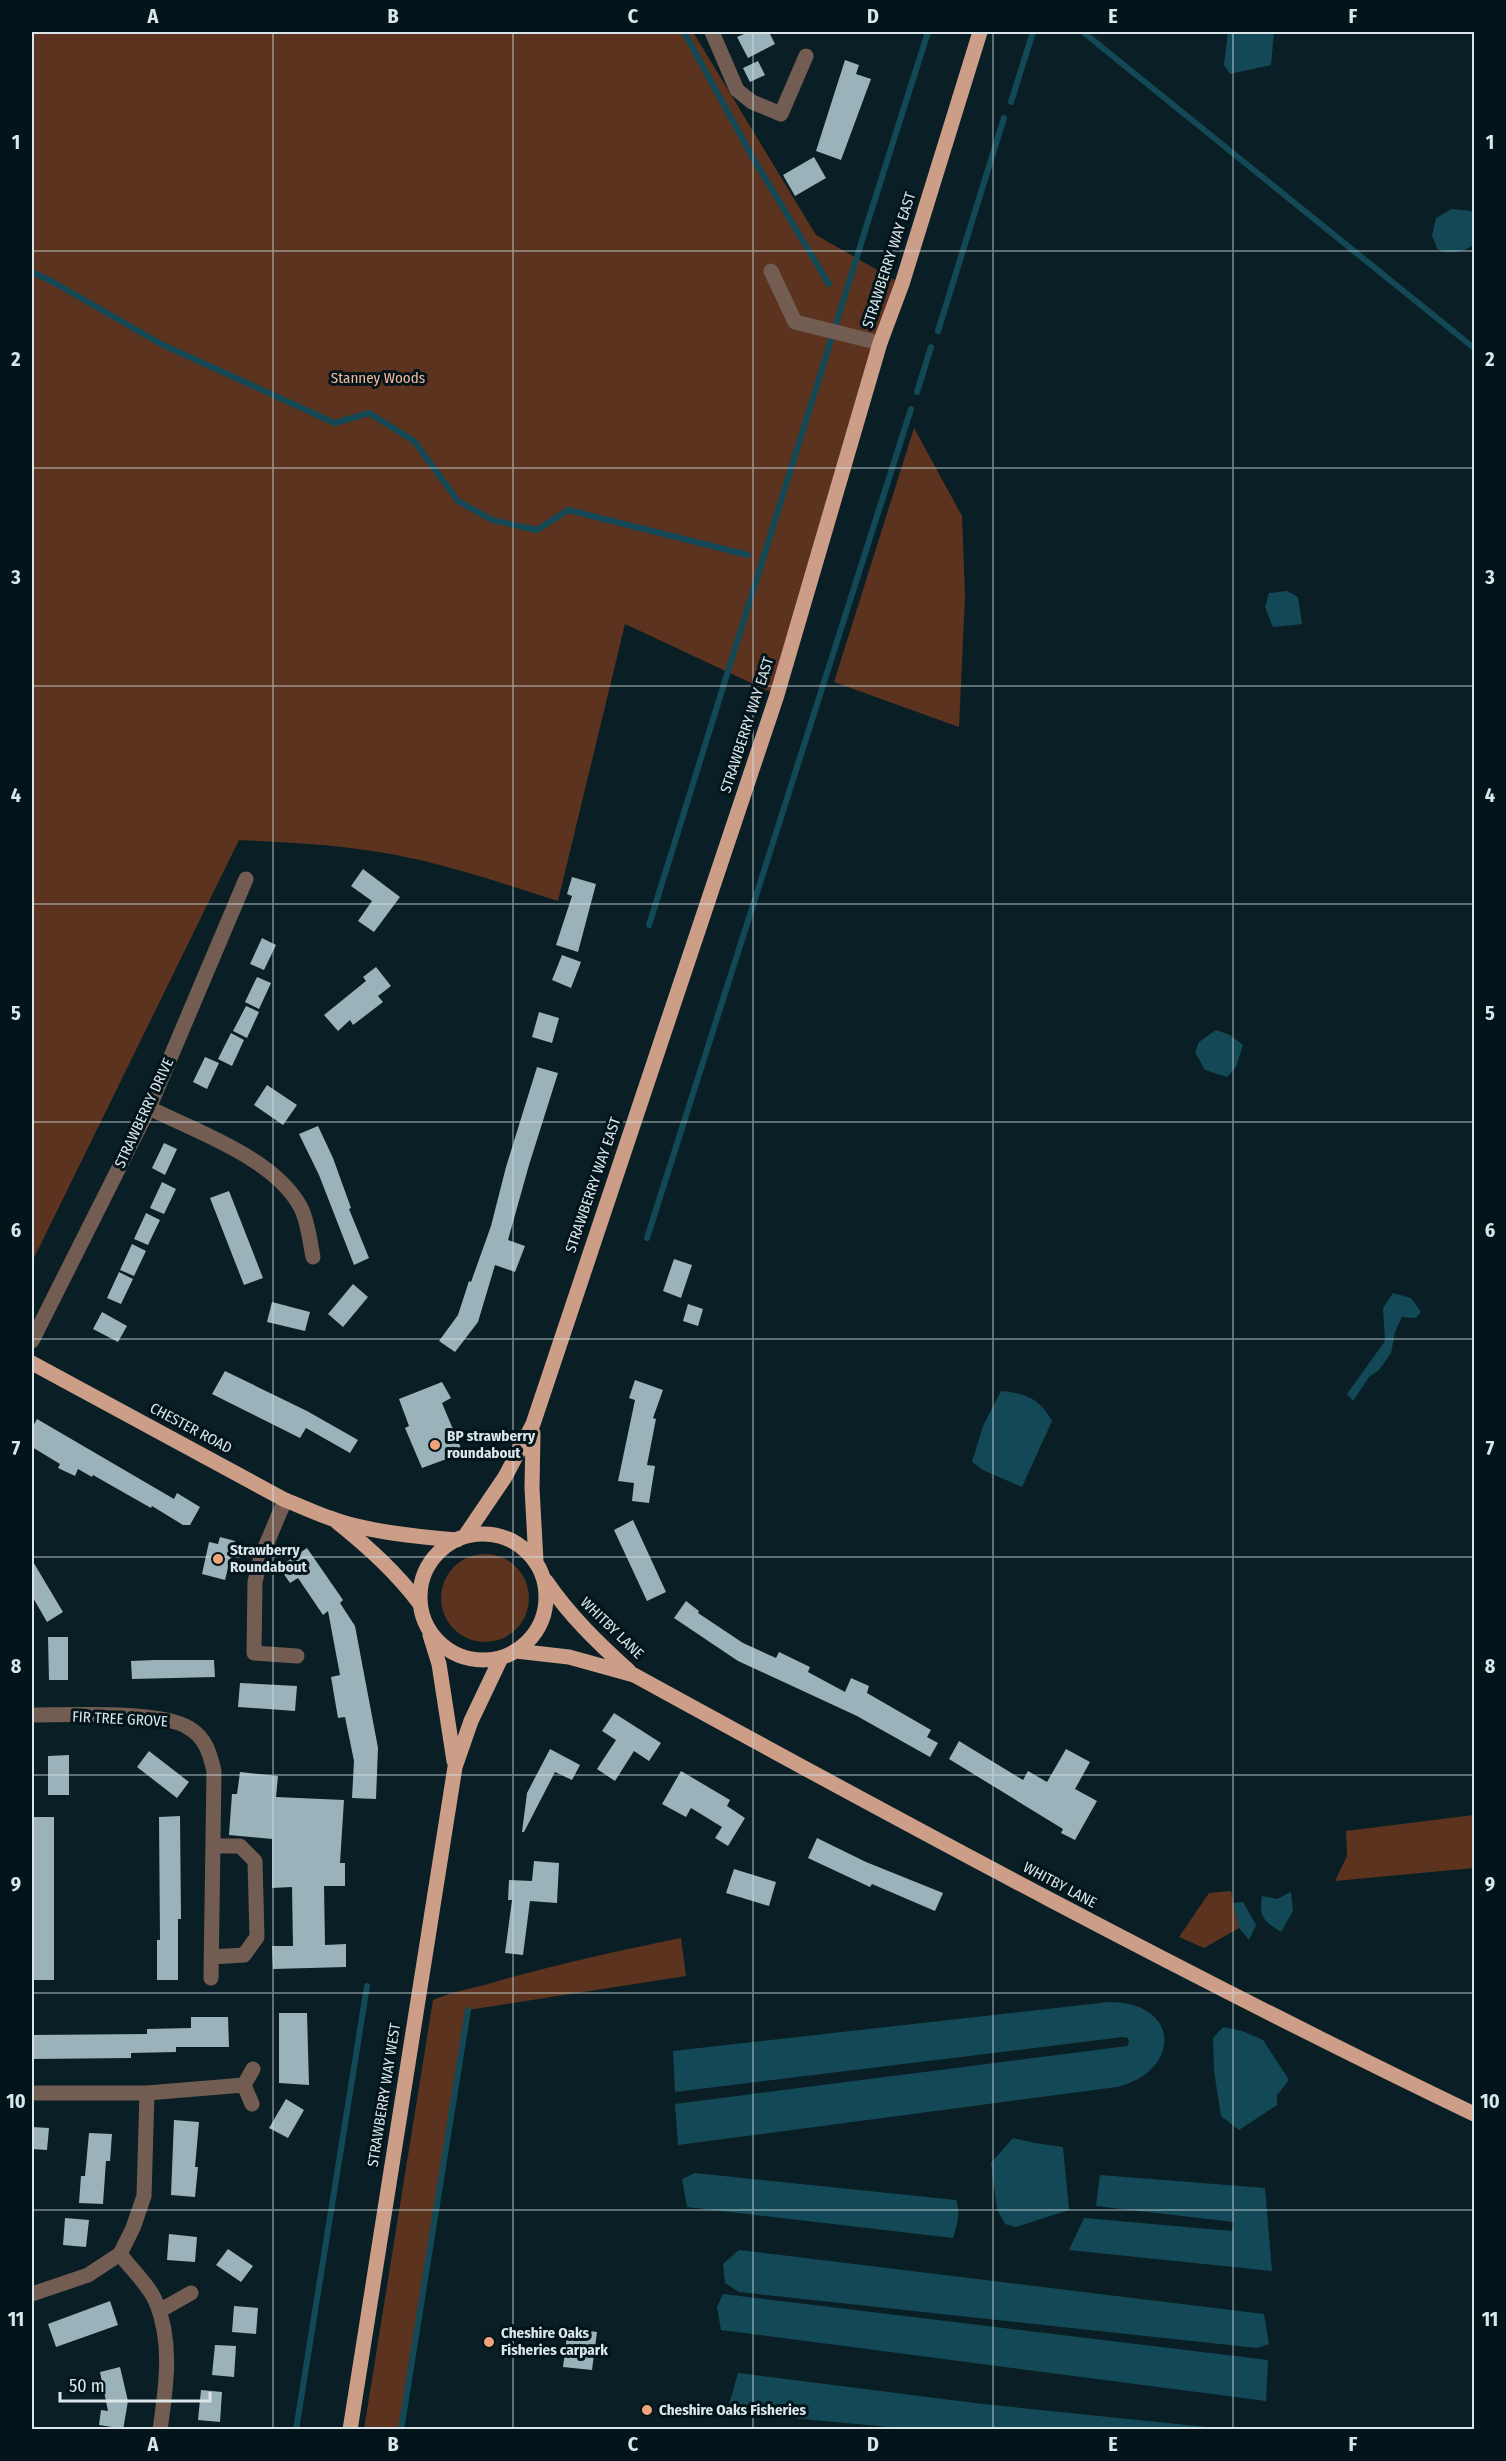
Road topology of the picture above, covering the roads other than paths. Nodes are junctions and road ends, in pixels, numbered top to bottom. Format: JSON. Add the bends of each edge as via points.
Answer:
{"nodes":[{"id":1,"x":712,"y":32,"type":"edge"},
{"id":2,"x":980,"y":32,"type":"edge"},
{"id":3,"x":806,"y":56,"type":"dead end"},
{"id":4,"x":771,"y":271,"type":"dead end"},
{"id":5,"x":880,"y":343,"type":"junction"},
{"id":6,"x":246,"y":879,"type":"dead end"},
{"id":7,"x":149,"y":1108,"type":"junction"},
{"id":8,"x":314,"y":1257,"type":"dead end"},
{"id":9,"x":32,"y":1341,"type":"edge"},
{"id":10,"x":32,"y":1363,"type":"edge"},
{"id":11,"x":533,"y":1424,"type":"junction"},
{"id":12,"x":285,"y":1500,"type":"junction"},
{"id":13,"x":335,"y":1520,"type":"junction"},
{"id":14,"x":461,"y":1538,"type":"junction"},
{"id":15,"x":536,"y":1561,"type":"junction"},
{"id":16,"x":544,"y":1577,"type":"junction"},
{"id":17,"x":420,"y":1604,"type":"junction"},
{"id":18,"x":428,"y":1629,"type":"junction"},
{"id":19,"x":516,"y":1652,"type":"junction"},
{"id":20,"x":297,"y":1656,"type":"dead end"},
{"id":21,"x":501,"y":1658,"type":"junction"},
{"id":22,"x":634,"y":1675,"type":"junction"},
{"id":23,"x":32,"y":1715,"type":"edge"},
{"id":24,"x":455,"y":1767,"type":"junction"},
{"id":25,"x":213,"y":1846,"type":"junction"},
{"id":26,"x":211,"y":1957,"type":"junction"},
{"id":27,"x":211,"y":1978,"type":"dead end"},
{"id":28,"x":253,"y":2069,"type":"dead end"},
{"id":29,"x":244,"y":2085,"type":"junction"},
{"id":30,"x":32,"y":2093,"type":"edge"},
{"id":31,"x":147,"y":2093,"type":"junction"},
{"id":32,"x":252,"y":2104,"type":"dead end"},
{"id":33,"x":1474,"y":2114,"type":"edge"},
{"id":34,"x":120,"y":2254,"type":"junction"},
{"id":35,"x":191,"y":2293,"type":"dead end"},
{"id":36,"x":32,"y":2294,"type":"edge"},
{"id":37,"x":159,"y":2311,"type":"junction"},
{"id":38,"x":160,"y":2430,"type":"edge"},
{"id":39,"x":350,"y":2430,"type":"edge"}],
"edges":[{"from":1,"to":3,"type":"street","via":[[737,90],[752,102],[781,114]]},
{"from":2,"to":5,"type":"main road","name":"STRAWBERRY WAY EAST"},
{"from":4,"to":5,"type":"street","via":[[795,322]]},
{"from":5,"to":11,"type":"main road","name":"STRAWBERRY WAY EAST","via":[[777,695]]},
{"from":6,"to":7,"type":"street","name":"STRAWBERRY DRIVE"},
{"from":7,"to":8,"type":"street","via":[[237,1152],[288,1190],[302,1209]]},
{"from":7,"to":9,"type":"street","name":"STRAWBERRY DRIVE"},
{"from":10,"to":12,"type":"main road","name":"CHESTER ROAD"},
{"from":11,"to":14,"type":"main road","name":"STRAWBERRY WAY EAST","via":[[505,1476]]},
{"from":11,"to":15,"type":"main road","name":"STRAWBERRY WAY EAST"},
{"from":12,"to":13,"type":"main road","name":"CHESTER ROAD"},
{"from":12,"to":20,"type":"street","via":[[255,1582],[254,1653]]},
{"from":13,"to":14,"type":"main road","name":"CHESTER ROAD","via":[[399,1533]]},
{"from":13,"to":17,"type":"main road","name":"CHESTER ROAD","via":[[376,1554]]},
{"from":14,"to":15,"type":"main road","via":[[485,1533],[504,1537]]},
{"from":14,"to":17,"type":"main road","via":[[440,1550],[428,1566],[421,1584]]},
{"from":15,"to":16,"type":"main road"},
{"from":16,"to":19,"type":"main road","via":[[547,1598],[543,1619]]},
{"from":16,"to":22,"type":"main road","name":"WHITBY LANE","via":[[584,1630]]},
{"from":17,"to":18,"type":"main road"},
{"from":18,"to":21,"type":"main road","via":[[441,1645],[459,1656]]},
{"from":18,"to":24,"type":"main road","name":"STRAWBERRY WAY WEST","via":[[439,1664]]},
{"from":19,"to":21,"type":"main road"},
{"from":19,"to":22,"type":"main road","name":"WHITBY LANE","via":[[569,1657]]},
{"from":21,"to":24,"type":"main road","name":"STRAWBERRY WAY WEST","via":[[471,1721]]},
{"from":22,"to":33,"type":"main road","name":"WHITBY LANE","via":[[1114,1935]]},
{"from":23,"to":25,"type":"street","name":"FIR TREE GROVE","via":[[150,1717],[189,1728],[210,1752],[214,1771]]},
{"from":24,"to":39,"type":"main road","name":"STRAWBERRY WAY WEST"},
{"from":25,"to":26,"type":"street","name":"FIR TREE GROVE"},
{"from":25,"to":26,"type":"street","via":[[240,1846],[255,1861],[257,1937],[244,1955]]},
{"from":26,"to":27,"type":"street","name":"FIR TREE GROVE"},
{"from":28,"to":29,"type":"street"},
{"from":29,"to":31,"type":"street"},
{"from":29,"to":32,"type":"street"},
{"from":30,"to":31,"type":"street"},
{"from":31,"to":34,"type":"street","via":[[144,2196]]},
{"from":34,"to":36,"type":"street","via":[[88,2275]]},
{"from":34,"to":37,"type":"street"},
{"from":35,"to":37,"type":"street"},
{"from":37,"to":38,"type":"street","via":[[165,2333],[167,2380]]}]}
